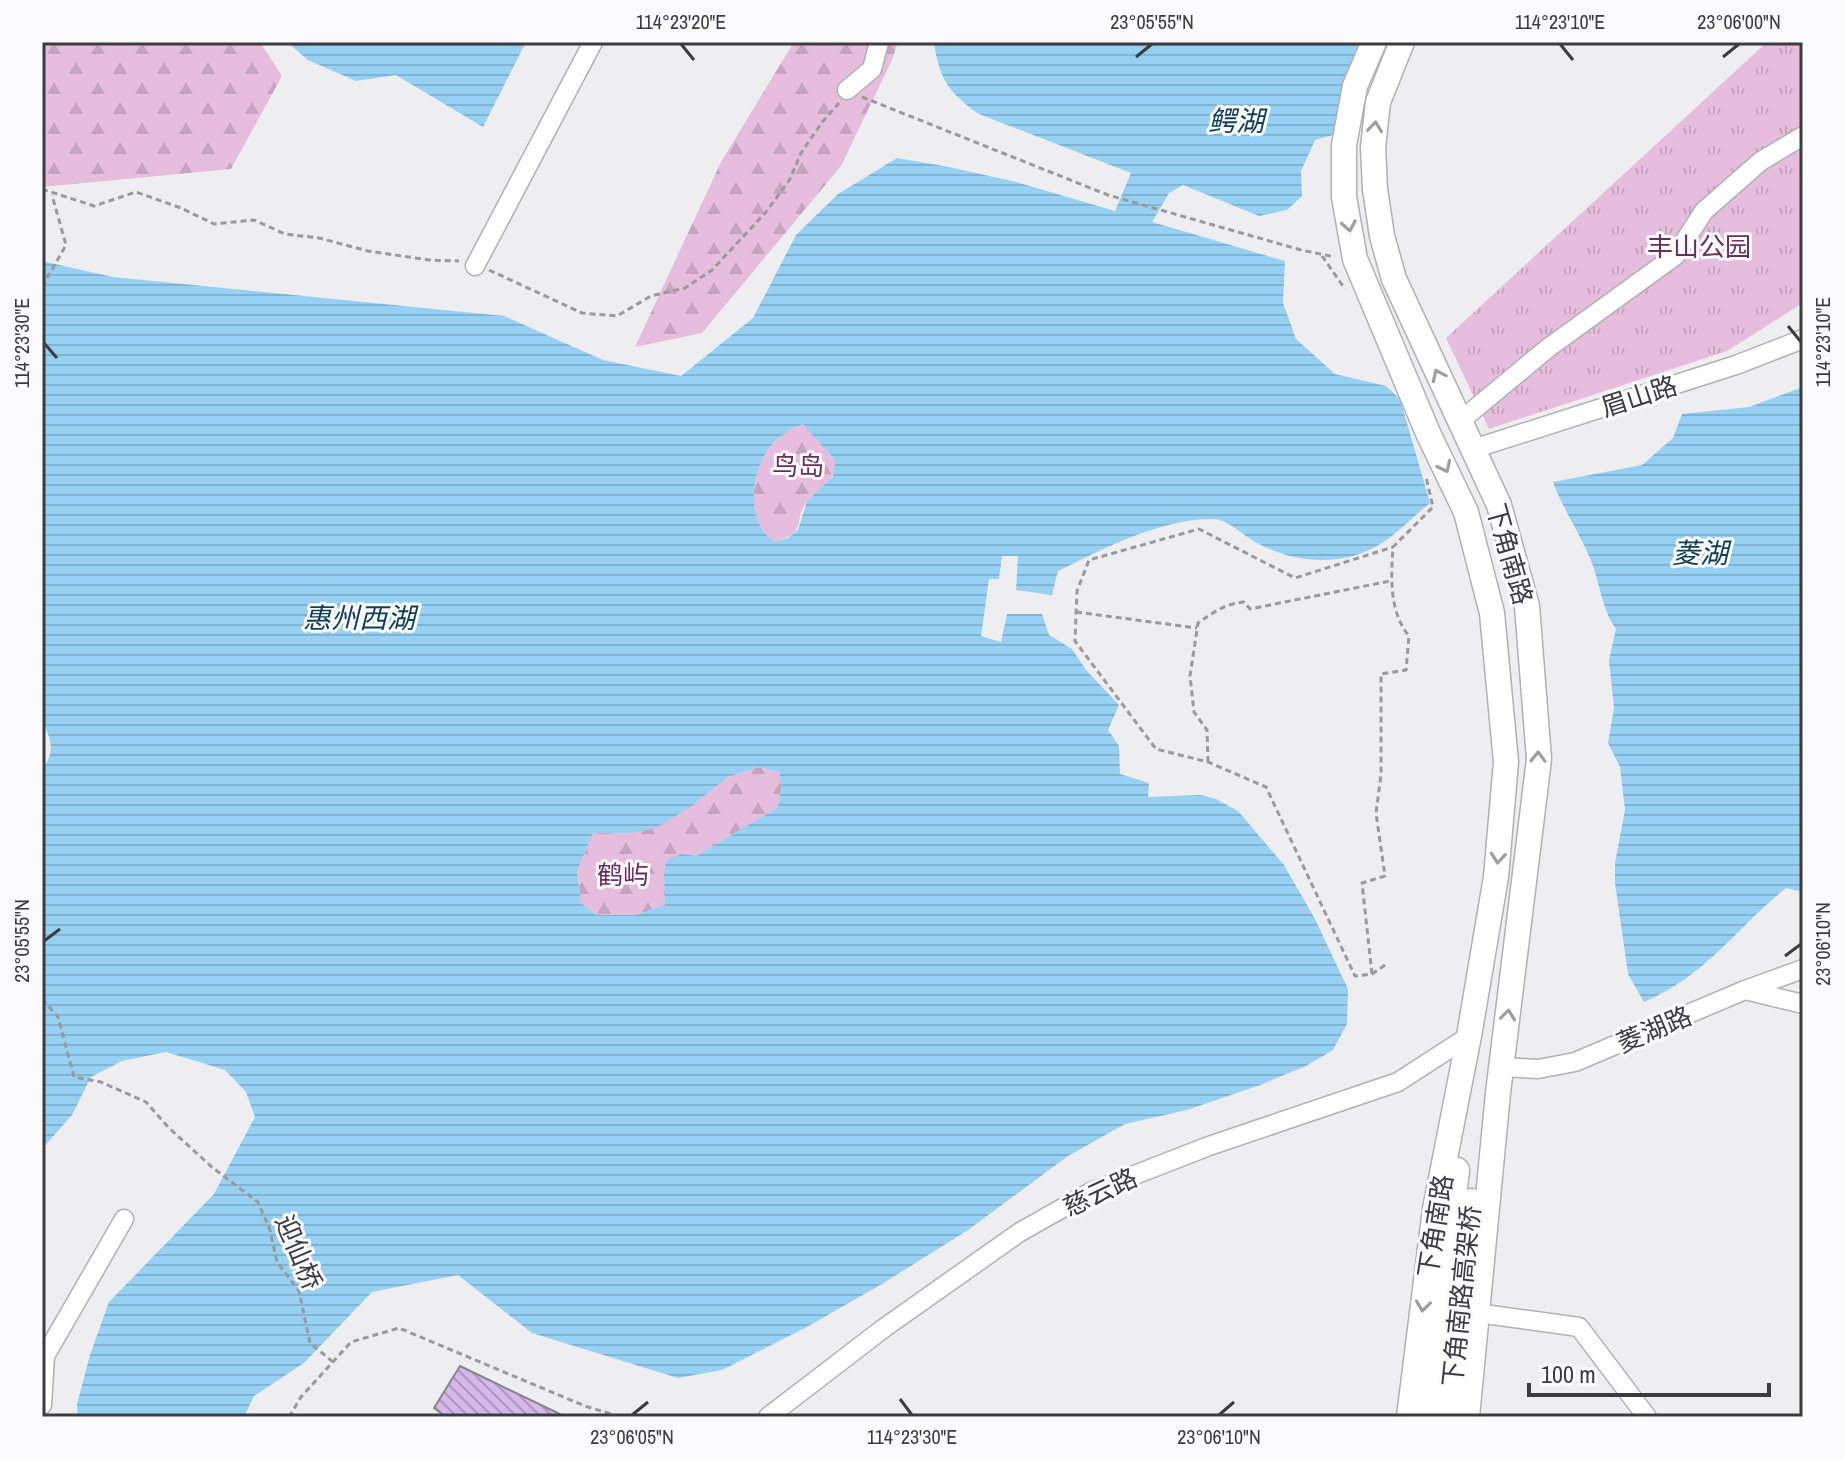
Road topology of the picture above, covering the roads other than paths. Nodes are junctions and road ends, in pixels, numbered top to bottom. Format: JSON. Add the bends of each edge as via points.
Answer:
{"nodes":[{"id":1,"x":593,"y":42,"type":"edge"},
{"id":2,"x":879,"y":42,"type":"edge"},
{"id":3,"x":1374,"y":42,"type":"edge"},
{"id":4,"x":1402,"y":42,"type":"edge"},
{"id":5,"x":847,"y":90,"type":"road end"},
{"id":6,"x":1803,"y":136,"type":"edge"},
{"id":7,"x":475,"y":266,"type":"dead end"},
{"id":8,"x":1803,"y":339,"type":"edge"},
{"id":9,"x":1459,"y":422,"type":"junction"},
{"id":10,"x":1473,"y":449,"type":"junction"},
{"id":11,"x":1803,"y":969,"type":"edge"},
{"id":12,"x":1745,"y":990,"type":"junction"},
{"id":13,"x":1803,"y":1004,"type":"edge"},
{"id":14,"x":1469,"y":1036,"type":"junction"},
{"id":15,"x":1501,"y":1067,"type":"junction"},
{"id":16,"x":1498,"y":1093,"type":"junction"},
{"id":17,"x":1465,"y":1177,"type":"junction"},
{"id":18,"x":124,"y":1219,"type":"dead end"},
{"id":19,"x":1477,"y":1313,"type":"junction"},
{"id":20,"x":42,"y":1405,"type":"edge"},
{"id":21,"x":768,"y":1417,"type":"edge"},
{"id":22,"x":1409,"y":1417,"type":"edge"},
{"id":23,"x":1430,"y":1417,"type":"edge"},
{"id":24,"x":1448,"y":1417,"type":"edge"},
{"id":25,"x":1467,"y":1417,"type":"edge"},
{"id":26,"x":1647,"y":1417,"type":"edge"}],
"edges":[{"from":1,"to":7,"type":"street"},
{"from":2,"to":5,"type":"street","via":[[872,69]]},
{"from":3,"to":14,"type":"main road","name":"下角南路","one_way":true,"via":[[1355,86],[1344,145],[1344,197],[1355,259],[1466,512],[1492,613],[1506,762],[1496,877]]},
{"from":9,"to":4,"type":"main road","name":"下角南路","one_way":true,"via":[[1394,279],[1382,236],[1373,148],[1378,102]]},
{"from":6,"to":9,"type":"street","via":[[1761,161],[1704,211],[1675,256],[1548,348]]},
{"from":8,"to":10,"type":"street","name":"眉山路"},
{"from":9,"to":10,"type":"main road","name":"下角南路"},
{"from":15,"to":10,"type":"main road","name":"下角南路","one_way":true,"via":[[1539,759],[1527,606],[1499,505]]},
{"from":11,"to":12,"type":"street","name":"菱湖路"},
{"from":12,"to":13,"type":"street"},
{"from":12,"to":15,"type":"street","name":"菱湖路","via":[[1575,1062],[1538,1069]]},
{"from":14,"to":17,"type":"main road","name":"下角南路"},
{"from":14,"to":21,"type":"street","name":"慈云路","via":[[1398,1082],[1091,1192],[1020,1232]]},
{"from":14,"to":22,"type":"main road","name":"下角南路","one_way":true,"via":[[1435,1209]]},
{"from":15,"to":16,"type":"main road","name":"下角南路"},
{"from":16,"to":17,"type":"main road","name":"下角南路"},
{"from":16,"to":19,"type":"main road","name":"下角南路"},
{"from":17,"to":23,"type":"main road","name":"下角南路高架桥"},
{"from":17,"to":24,"type":"main road","name":"下角南路高架桥"},
{"from":18,"to":20,"type":"street","via":[[45,1356]]},
{"from":19,"to":25,"type":"main road","name":"下角南路"},
{"from":19,"to":26,"type":"street","via":[[1579,1327]]}]}
